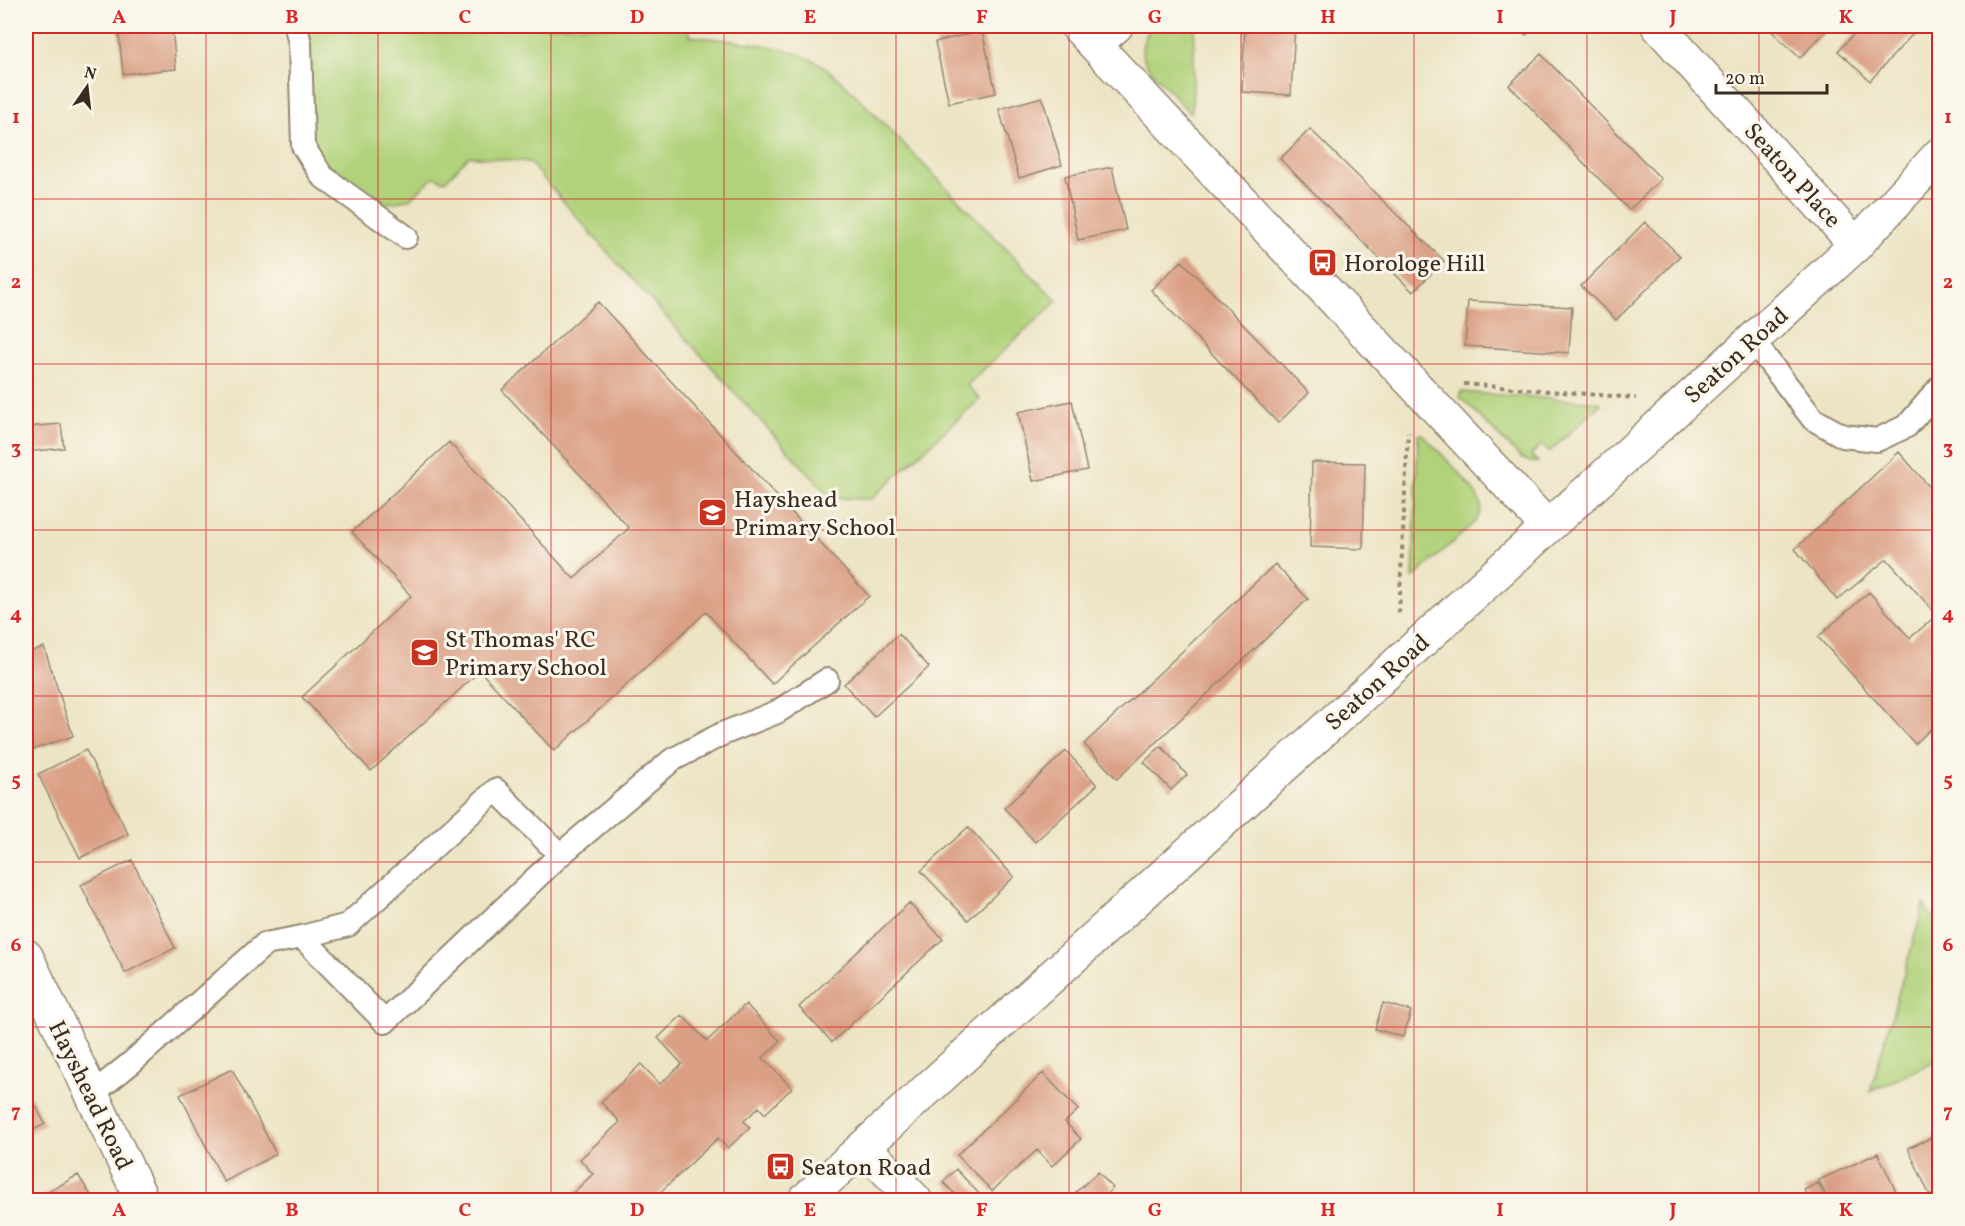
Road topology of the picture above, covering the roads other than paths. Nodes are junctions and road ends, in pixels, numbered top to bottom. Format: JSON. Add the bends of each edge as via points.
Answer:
{"nodes":[{"id":1,"x":296,"y":26,"type":"edge"},
{"id":2,"x":1658,"y":26,"type":"edge"},
{"id":3,"x":1096,"y":32,"type":"edge"},
{"id":4,"x":1940,"y":154,"type":"edge"},
{"id":5,"x":406,"y":237,"type":"dead end"},
{"id":6,"x":1856,"y":245,"type":"junction"},
{"id":7,"x":1752,"y":340,"type":"junction"},
{"id":8,"x":1940,"y":387,"type":"edge"},
{"id":9,"x":1547,"y":526,"type":"junction"},
{"id":10,"x":827,"y":680,"type":"dead end"},
{"id":11,"x":560,"y":855,"type":"junction"},
{"id":12,"x":302,"y":937,"type":"junction"},
{"id":13,"x":26,"y":956,"type":"edge"},
{"id":14,"x":91,"y":1095,"type":"junction"},
{"id":15,"x":864,"y":1147,"type":"junction"},
{"id":16,"x":142,"y":1200,"type":"edge"},
{"id":17,"x":805,"y":1200,"type":"edge"},
{"id":18,"x":915,"y":1200,"type":"edge"}],
"edges":[{"from":1,"to":5,"type":"lane","via":[[303,146],[322,176]]},
{"from":2,"to":6,"type":"street","name":"Seaton Place"},
{"from":3,"to":9,"type":"street"},
{"from":4,"to":6,"type":"street","name":"Seaton Road"},
{"from":6,"to":7,"type":"street","name":"Seaton Road"},
{"from":7,"to":8,"type":"lane","via":[[1814,419],[1843,436],[1877,440],[1907,426]]},
{"from":7,"to":9,"type":"street","name":"Seaton Road"},
{"from":9,"to":15,"type":"street","name":"Seaton Road"},
{"from":10,"to":11,"type":"lane","via":[[777,712],[672,760]]},
{"from":11,"to":12,"type":"lane","via":[[496,790],[348,925]]},
{"from":11,"to":12,"type":"lane","via":[[384,1022]]},
{"from":12,"to":14,"type":"lane","via":[[265,944]]},
{"from":13,"to":14,"type":"street","name":"Hayshead Road"},
{"from":14,"to":16,"type":"street","name":"Hayshead Road"},
{"from":15,"to":17,"type":"street","name":"Seaton Road"},
{"from":15,"to":18,"type":"street"}]}
